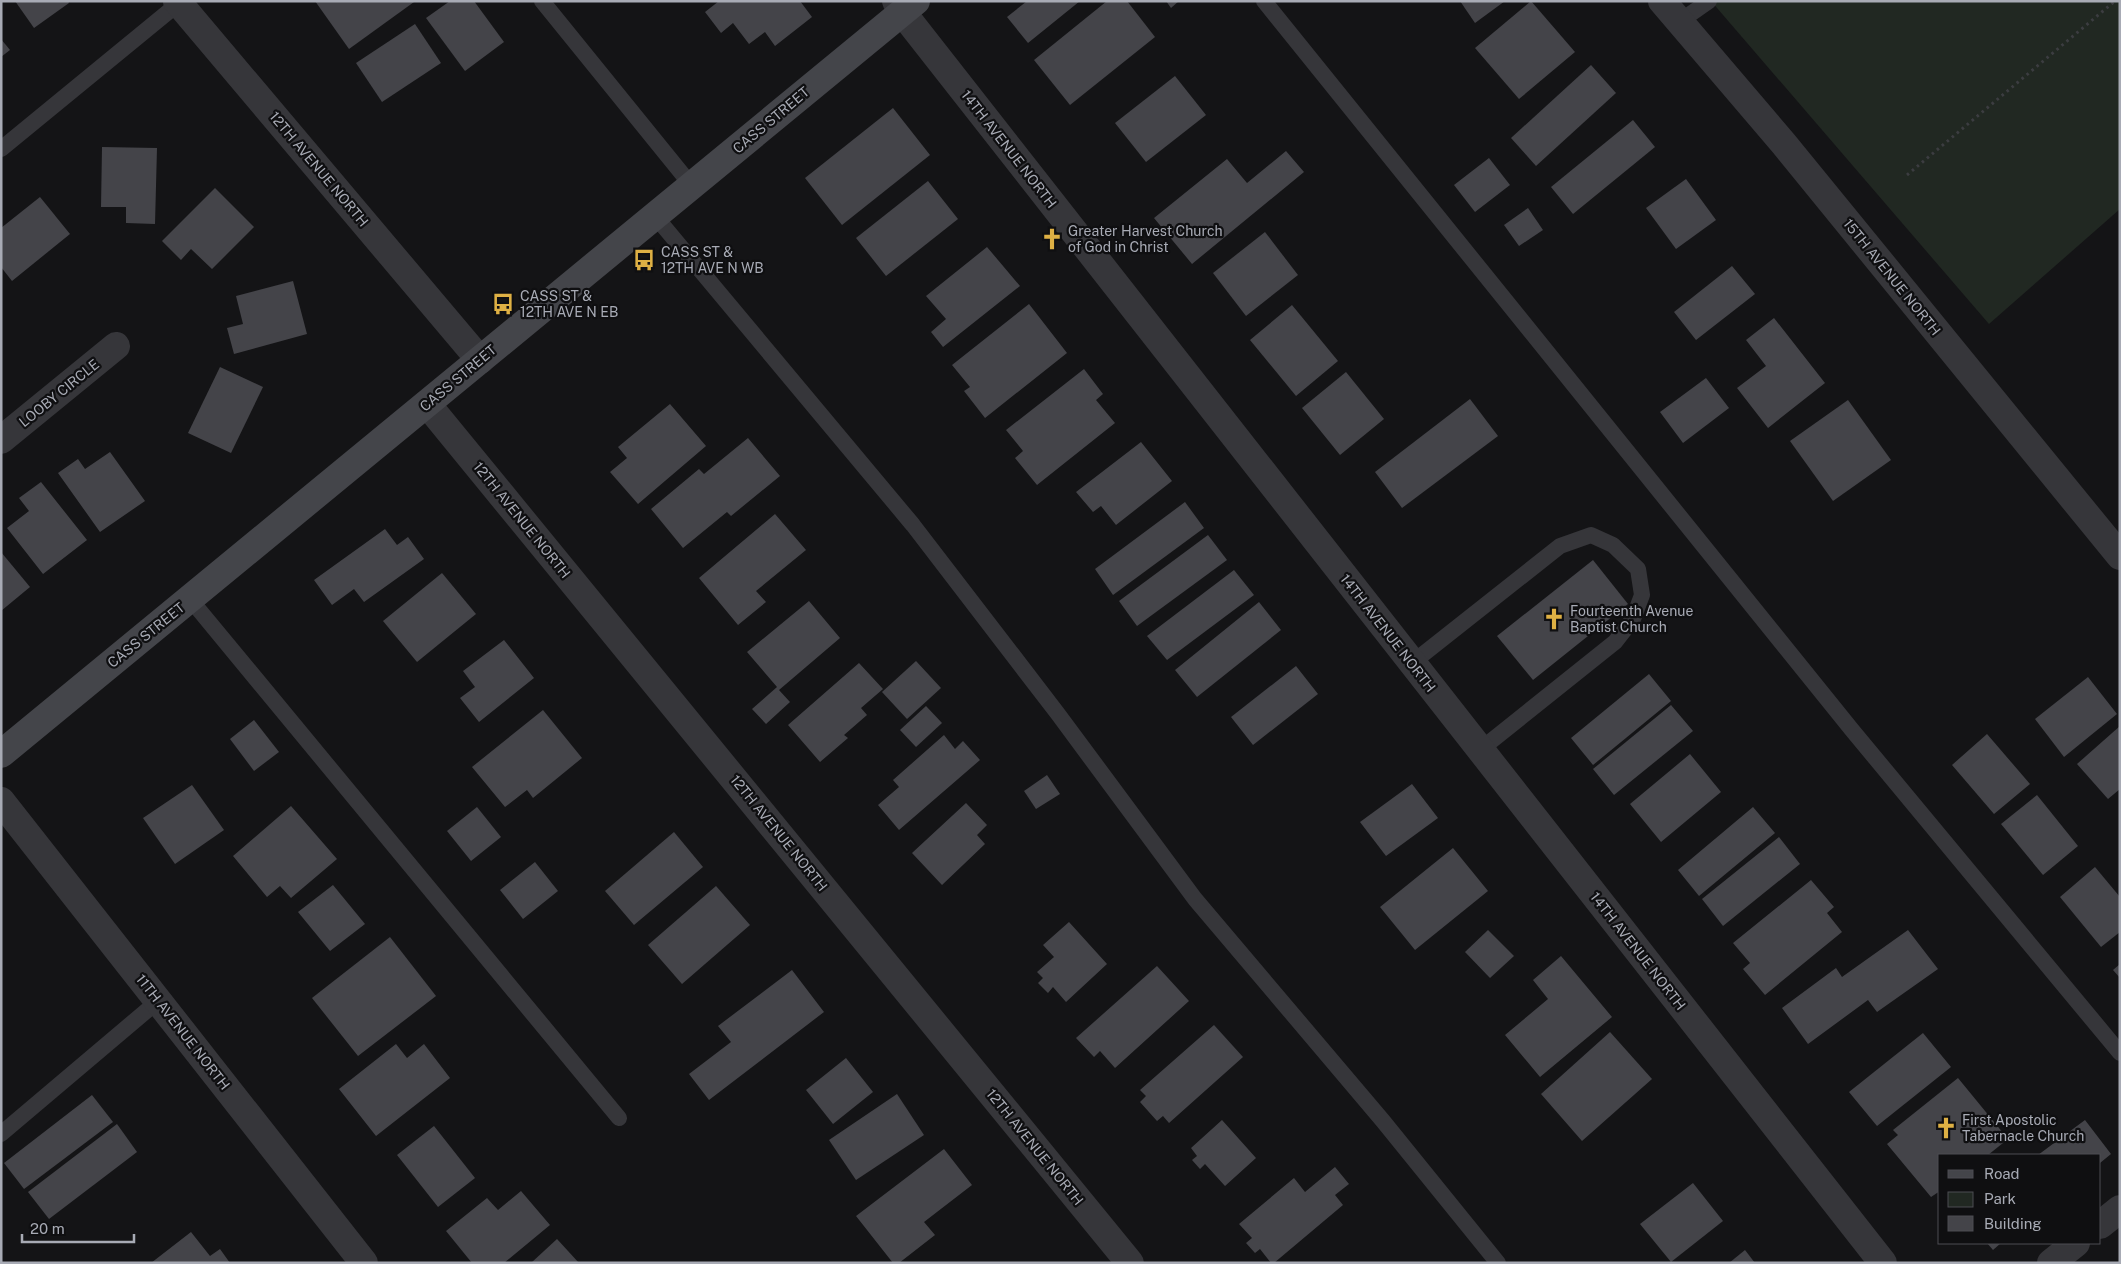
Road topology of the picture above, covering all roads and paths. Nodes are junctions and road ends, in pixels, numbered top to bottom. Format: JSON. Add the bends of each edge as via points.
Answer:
{"nodes":[{"id":1,"x":542,"y":1,"type":"edge"},
{"id":2,"x":1264,"y":1,"type":"edge"},
{"id":3,"x":1662,"y":1,"type":"edge"},
{"id":4,"x":1709,"y":1,"type":"edge"},
{"id":5,"x":2115,"y":1,"type":"edge"},
{"id":6,"x":178,"y":2,"type":"edge"},
{"id":7,"x":904,"y":5,"type":"edge"},
{"id":8,"x":1679,"y":22,"type":"junction"},
{"id":9,"x":1,"y":149,"type":"edge"},
{"id":10,"x":1907,"y":175,"type":"dead end"},
{"id":11,"x":692,"y":186,"type":"junction"},
{"id":12,"x":655,"y":216,"type":"junction"},
{"id":13,"x":116,"y":346,"type":"dead end"},
{"id":14,"x":480,"y":360,"type":"junction"},
{"id":15,"x":427,"y":404,"type":"junction"},
{"id":16,"x":1,"y":440,"type":"edge"},
{"id":17,"x":2120,"y":556,"type":"edge"},
{"id":18,"x":190,"y":599,"type":"junction"},
{"id":19,"x":1412,"y":663,"type":"junction"},
{"id":20,"x":1480,"y":750,"type":"junction"},
{"id":21,"x":1,"y":754,"type":"edge"},
{"id":22,"x":1,"y":801,"type":"edge"},
{"id":23,"x":158,"y":1001,"type":"junction"},
{"id":24,"x":2120,"y":1053,"type":"edge"},
{"id":25,"x":619,"y":1118,"type":"dead end"},
{"id":26,"x":1,"y":1134,"type":"edge"},
{"id":27,"x":2120,"y":1209,"type":"edge"},
{"id":28,"x":2101,"y":1224,"type":"edge"},
{"id":29,"x":2075,"y":1244,"type":"edge"},
{"id":30,"x":364,"y":1263,"type":"edge"},
{"id":31,"x":1130,"y":1263,"type":"edge"},
{"id":32,"x":1498,"y":1263,"type":"edge"},
{"id":33,"x":1883,"y":1263,"type":"edge"},
{"id":34,"x":2050,"y":1263,"type":"edge"}],
"edges":[{"from":1,"to":11,"type":"lane"},
{"from":2,"to":24,"type":"lane","via":[[1852,730]]},
{"from":3,"to":8,"type":"street","name":"15TH AVENUE NORTH"},
{"from":4,"to":8,"type":"lane"},
{"from":5,"to":10,"type":"path"},
{"from":6,"to":9,"type":"lane"},
{"from":6,"to":14,"type":"street","name":"12TH AVENUE NORTH"},
{"from":7,"to":11,"type":"street","name":"CASS STREET"},
{"from":7,"to":19,"type":"street","name":"14TH AVENUE NORTH"},
{"from":8,"to":17,"type":"street","name":"15TH AVENUE NORTH","via":[[1784,144]]},
{"from":11,"to":12,"type":"street","name":"CASS STREET"},
{"from":12,"to":14,"type":"street","name":"CASS STREET"},
{"from":12,"to":32,"type":"lane","via":[[913,525],[1195,898]]},
{"from":13,"to":16,"type":"street","name":"LOOBY CIRCLE"},
{"from":14,"to":15,"type":"street","name":"CASS STREET"},
{"from":15,"to":18,"type":"street","name":"CASS STREET"},
{"from":15,"to":31,"type":"street","name":"12TH AVENUE NORTH"},
{"from":18,"to":21,"type":"street","name":"CASS STREET"},
{"from":18,"to":25,"type":"lane"},
{"from":19,"to":20,"type":"street","name":"14TH AVENUE NORTH"},
{"from":19,"to":20,"type":"lane","via":[[1560,546],[1591,535],[1613,545],[1638,570],[1642,595],[1634,620],[1615,642]]},
{"from":20,"to":33,"type":"street","name":"14TH AVENUE NORTH"},
{"from":22,"to":23,"type":"street","name":"11TH AVENUE NORTH"},
{"from":23,"to":26,"type":"lane"},
{"from":23,"to":30,"type":"street","name":"11TH AVENUE NORTH"},
{"from":27,"to":28,"type":"street"},
{"from":29,"to":34,"type":"street"}]}
